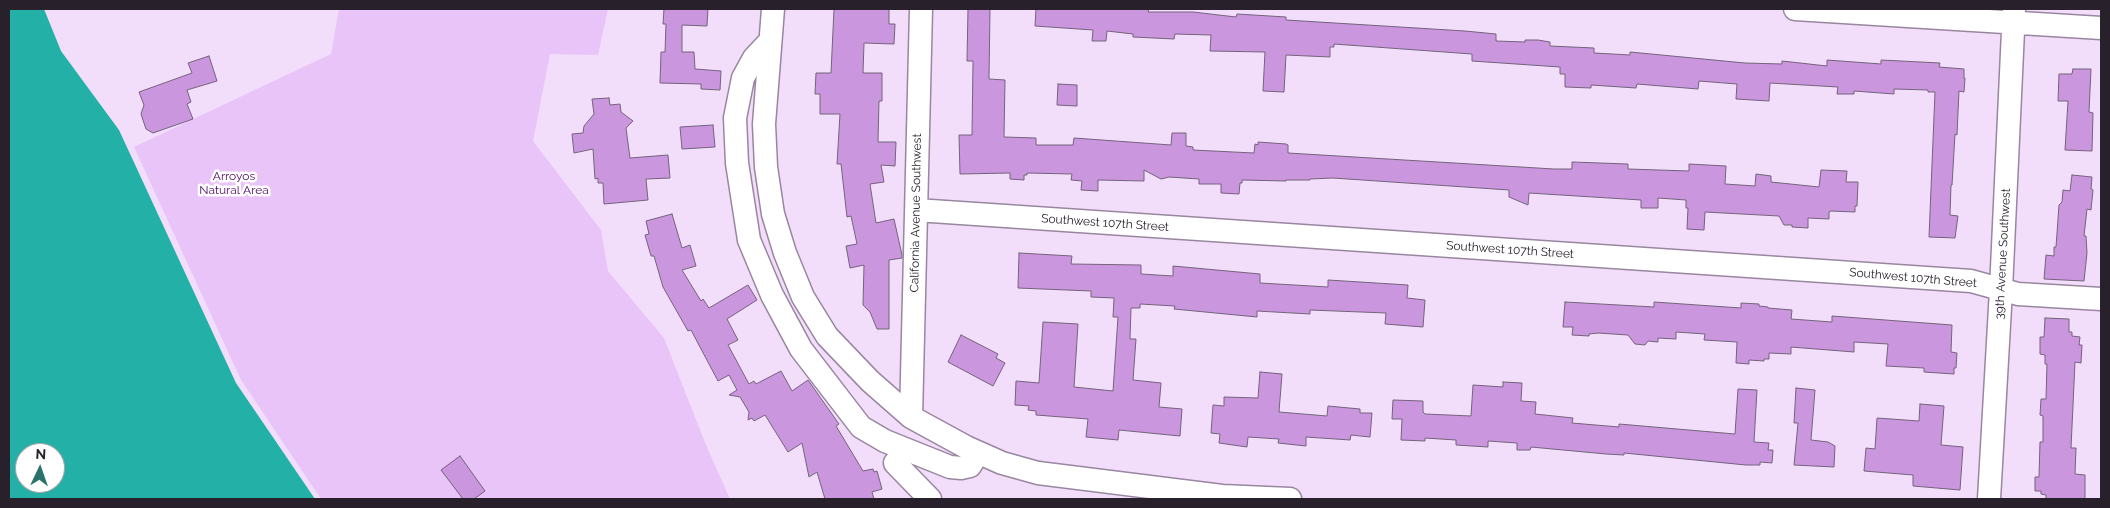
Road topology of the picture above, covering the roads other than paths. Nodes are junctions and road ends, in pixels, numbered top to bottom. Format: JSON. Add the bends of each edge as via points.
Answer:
{"nodes":[{"id":1,"x":773,"y":9,"type":"edge"},
{"id":2,"x":921,"y":9,"type":"edge"},
{"id":3,"x":1795,"y":9,"type":"edge"},
{"id":4,"x":2014,"y":16,"type":"edge"},
{"id":5,"x":2101,"y":28,"type":"edge"},
{"id":6,"x":770,"y":41,"type":"junction"},
{"id":7,"x":916,"y":210,"type":"junction"},
{"id":8,"x":2001,"y":290,"type":"junction"},
{"id":9,"x":2101,"y":299,"type":"edge"},
{"id":10,"x":911,"y":416,"type":"junction"},
{"id":11,"x":978,"y":453,"type":"junction"},
{"id":12,"x":896,"y":463,"type":"dead end"},
{"id":13,"x":1223,"y":498,"type":"edge"},
{"id":14,"x":930,"y":499,"type":"edge"},
{"id":15,"x":1290,"y":499,"type":"edge"},
{"id":16,"x":1988,"y":499,"type":"edge"}],
"edges":[{"from":1,"to":6,"type":"street"},
{"from":2,"to":7,"type":"street","name":"California Avenue Southwest"},
{"from":3,"to":4,"type":"street"},
{"from":4,"to":5,"type":"street"},
{"from":4,"to":8,"type":"street","name":"39th Avenue Southwest"},
{"from":6,"to":10,"type":"street","via":[[764,124],[766,167],[773,214],[784,253],[803,297],[828,336],[870,381]]},
{"from":6,"to":11,"type":"street","via":[[754,58],[743,78],[735,118],[737,163],[749,240],[772,295],[801,349],[861,427],[885,442],[950,467],[970,466]]},
{"from":7,"to":8,"type":"street","name":"Southwest 107th Street","via":[[1972,281]]},
{"from":7,"to":10,"type":"street","name":"California Avenue Southwest"},
{"from":8,"to":9,"type":"street","name":"Southwest 107th Street"},
{"from":8,"to":16,"type":"street","name":"39th Avenue Southwest"},
{"from":10,"to":11,"type":"street"},
{"from":11,"to":13,"type":"street","via":[[1038,473]]},
{"from":12,"to":14,"type":"street"},
{"from":13,"to":15,"type":"street"}]}
